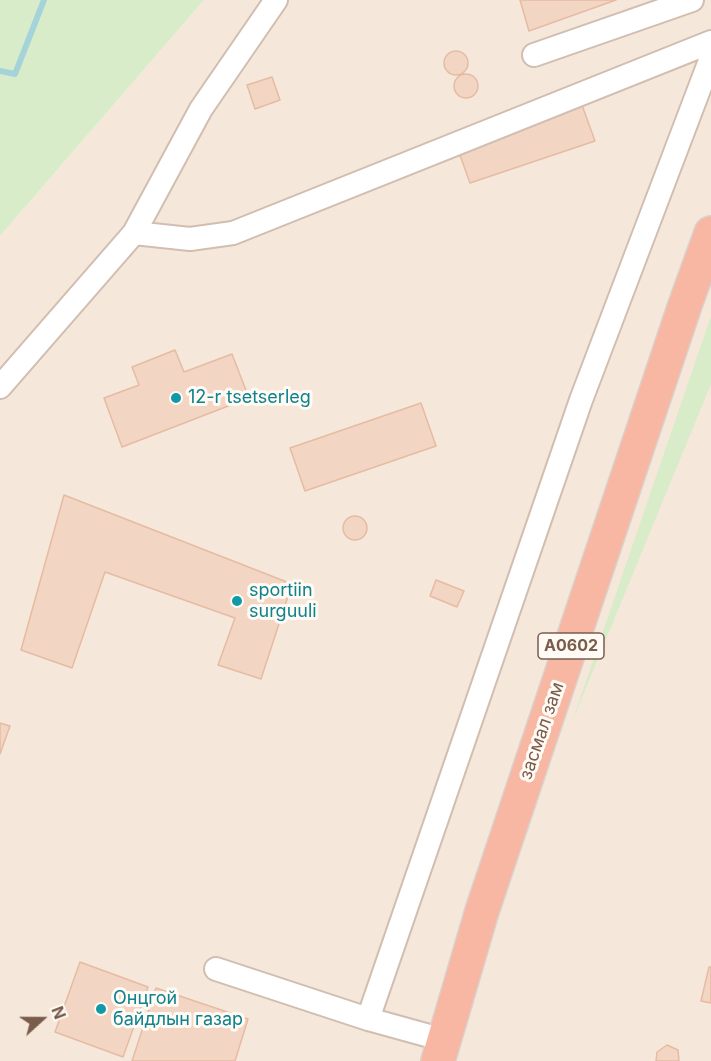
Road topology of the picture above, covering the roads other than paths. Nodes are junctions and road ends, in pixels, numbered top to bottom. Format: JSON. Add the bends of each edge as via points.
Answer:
{"nodes":[{"id":1,"x":276,"y":0,"type":"edge"},
{"id":2,"x":692,"y":0,"type":"edge"},
{"id":3,"x":711,"y":42,"type":"edge"},
{"id":4,"x":534,"y":55,"type":"dead end"},
{"id":5,"x":711,"y":58,"type":"edge"},
{"id":6,"x":134,"y":232,"type":"junction"},
{"id":7,"x":711,"y":233,"type":"edge"},
{"id":8,"x":0,"y":387,"type":"edge"},
{"id":9,"x":216,"y":969,"type":"dead end"},
{"id":10,"x":368,"y":1020,"type":"junction"},
{"id":11,"x":441,"y":1051,"type":"edge"}],
"edges":[{"from":1,"to":6,"type":"street","via":[[201,109]]},
{"from":2,"to":4,"type":"street"},
{"from":3,"to":6,"type":"street","via":[[233,233],[190,239]]},
{"from":5,"to":10,"type":"street","via":[[581,400]]},
{"from":6,"to":8,"type":"street"},
{"from":7,"to":11,"type":"highway","name":"засмал зам","number":"A0602","via":[[482,910]]},
{"from":9,"to":10,"type":"street"},
{"from":10,"to":11,"type":"street"}]}
